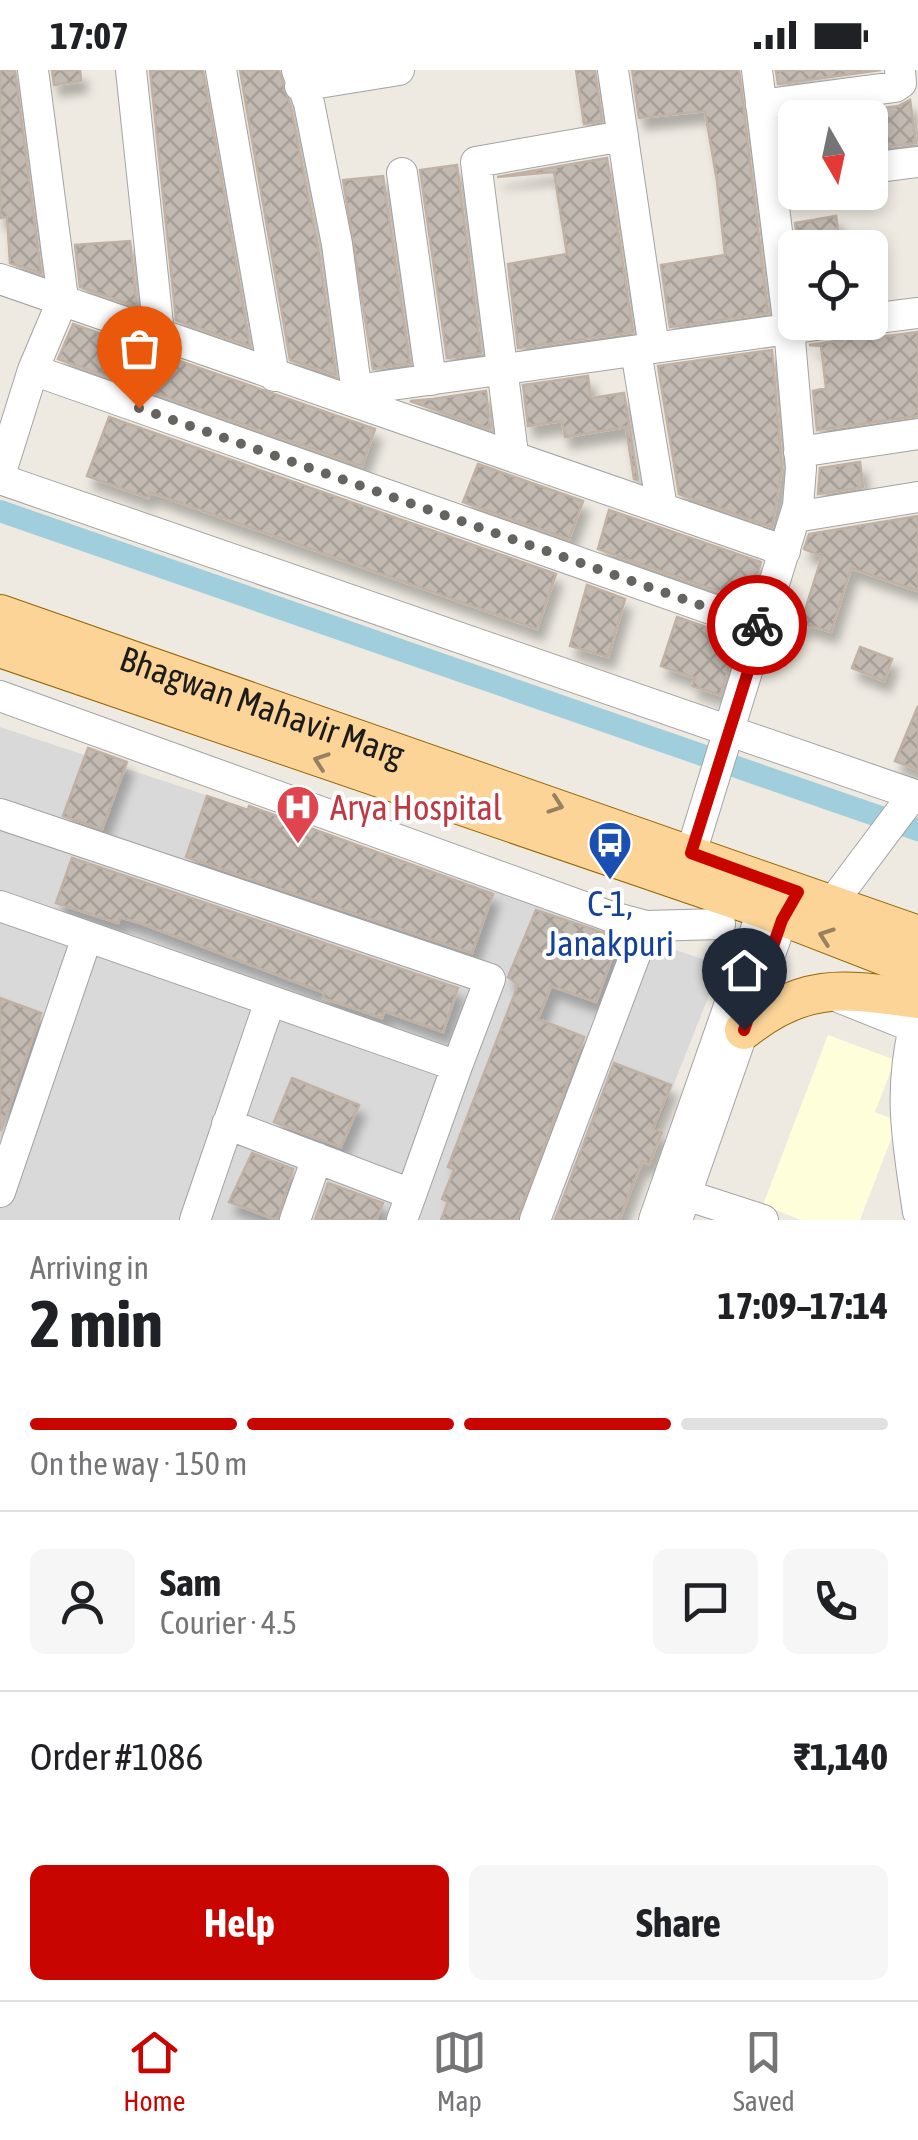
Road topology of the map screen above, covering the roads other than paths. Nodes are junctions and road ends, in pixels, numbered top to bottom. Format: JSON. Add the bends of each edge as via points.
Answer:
{"nodes":[{"id":1,"x":32,"y":70,"type":"edge"},
{"id":2,"x":131,"y":70,"type":"edge"},
{"id":3,"x":221,"y":70,"type":"edge"},
{"id":4,"x":613,"y":70,"type":"edge"},
{"id":5,"x":758,"y":70,"type":"edge"},
{"id":6,"x":900,"y":70,"type":"edge"},
{"id":7,"x":384,"y":71,"type":"edge"},
{"id":8,"x":298,"y":78,"type":"edge"},
{"id":9,"x":762,"y":105,"type":"junction"},
{"id":10,"x":623,"y":136,"type":"junction"},
{"id":11,"x":778,"y":161,"type":"edge"},
{"id":12,"x":918,"y":162,"type":"edge"},
{"id":13,"x":888,"y":166,"type":"edge"},
{"id":14,"x":402,"y":172,"type":"dead end"},
{"id":15,"x":0,"y":279,"type":"edge"},
{"id":16,"x":63,"y":299,"type":"junction"},
{"id":17,"x":918,"y":313,"type":"edge"},
{"id":18,"x":888,"y":317,"type":"edge"},
{"id":19,"x":778,"y":330,"type":"edge"},
{"id":20,"x":159,"y":334,"type":"junction"},
{"id":21,"x":790,"y":340,"type":"edge"},
{"id":22,"x":645,"y":350,"type":"junction"},
{"id":23,"x":504,"y":369,"type":"junction"},
{"id":24,"x":32,"y":370,"type":"junction"},
{"id":25,"x":274,"y":376,"type":"junction"},
{"id":26,"x":431,"y":380,"type":"junction"},
{"id":27,"x":357,"y":396,"type":"junction"},
{"id":28,"x":918,"y":434,"type":"edge"},
{"id":29,"x":799,"y":452,"type":"junction"},
{"id":30,"x":514,"y":454,"type":"junction"},
{"id":31,"x":0,"y":477,"type":"edge"},
{"id":32,"x":918,"y":496,"type":"edge"},
{"id":33,"x":662,"y":508,"type":"junction"},
{"id":34,"x":795,"y":517,"type":"junction"},
{"id":35,"x":785,"y":551,"type":"junction"},
{"id":36,"x":0,"y":614,"type":"edge"},
{"id":37,"x":762,"y":627,"type":"junction"},
{"id":38,"x":0,"y":649,"type":"edge"},
{"id":39,"x":0,"y":696,"type":"edge"},
{"id":40,"x":725,"y":739,"type":"junction"},
{"id":41,"x":913,"y":804,"type":"edge"},
{"id":42,"x":0,"y":814,"type":"edge"},
{"id":43,"x":688,"y":868,"type":"junction"},
{"id":44,"x":801,"y":903,"type":"junction"},
{"id":45,"x":0,"y":907,"type":"edge"},
{"id":46,"x":720,"y":924,"type":"junction"},
{"id":47,"x":646,"y":926,"type":"junction"},
{"id":48,"x":87,"y":936,"type":"junction"},
{"id":49,"x":917,"y":938,"type":"edge"},
{"id":50,"x":270,"y":1000,"type":"junction"},
{"id":51,"x":736,"y":1018,"type":"junction"},
{"id":52,"x":917,"y":1019,"type":"edge"},
{"id":53,"x":457,"y":1066,"type":"junction"},
{"id":54,"x":228,"y":1124,"type":"junction"},
{"id":55,"x":317,"y":1158,"type":"junction"},
{"id":56,"x":0,"y":1192,"type":"edge"},
{"id":57,"x":406,"y":1207,"type":"edge"},
{"id":58,"x":682,"y":1208,"type":"edge"},
{"id":59,"x":918,"y":1212,"type":"edge"},
{"id":60,"x":195,"y":1220,"type":"edge"},
{"id":61,"x":295,"y":1220,"type":"edge"},
{"id":62,"x":536,"y":1220,"type":"edge"},
{"id":63,"x":654,"y":1220,"type":"edge"},
{"id":64,"x":763,"y":1220,"type":"edge"}],
"edges":[{"from":1,"to":16,"type":"street"},
{"from":2,"to":20,"type":"street"},
{"from":3,"to":25,"type":"street"},
{"from":4,"to":10,"type":"street"},
{"from":5,"to":9,"type":"street"},
{"from":6,"to":9,"type":"street","via":[[895,88]]},
{"from":7,"to":8,"type":"street"},
{"from":8,"to":27,"type":"street","via":[[309,102],[337,244]]},
{"from":9,"to":11,"type":"street"},
{"from":10,"to":22,"type":"street"},
{"from":10,"to":23,"type":"street","via":[[476,162]]},
{"from":12,"to":13,"type":"street"},
{"from":14,"to":26,"type":"street"},
{"from":15,"to":16,"type":"street"},
{"from":16,"to":20,"type":"street"},
{"from":16,"to":24,"type":"street"},
{"from":17,"to":18,"type":"street"},
{"from":19,"to":22,"type":"street"},
{"from":20,"to":25,"type":"street"},
{"from":21,"to":29,"type":"street"},
{"from":22,"to":23,"type":"street"},
{"from":22,"to":33,"type":"street"},
{"from":23,"to":26,"type":"street"},
{"from":23,"to":30,"type":"street"},
{"from":24,"to":31,"type":"street"},
{"from":24,"to":37,"type":"street"},
{"from":25,"to":27,"type":"street"},
{"from":26,"to":27,"type":"street"},
{"from":27,"to":30,"type":"street"},
{"from":28,"to":29,"type":"street"},
{"from":29,"to":34,"type":"street"},
{"from":30,"to":33,"type":"street"},
{"from":31,"to":40,"type":"street"},
{"from":32,"to":34,"type":"street"},
{"from":33,"to":35,"type":"street"},
{"from":34,"to":35,"type":"street"},
{"from":35,"to":37,"type":"street"},
{"from":36,"to":43,"type":"main road","name":"Bhagwan Mahavir Marg","one_way":true},
{"from":37,"to":40,"type":"street"},
{"from":43,"to":38,"type":"main road","name":"Bhagwan Mahavir Marg","one_way":true},
{"from":39,"to":47,"type":"street"},
{"from":40,"to":41,"type":"street"},
{"from":40,"to":43,"type":"street"},
{"from":41,"to":44,"type":"street","via":[[877,860]]},
{"from":42,"to":53,"type":"street","via":[[490,980]]},
{"from":43,"to":44,"type":"main road","name":"Bhagwan Mahavir Marg"},
{"from":43,"to":46,"type":"street"},
{"from":44,"to":49,"type":"main road","name":"Bhagwan Mahavir Marg"},
{"from":49,"to":44,"type":"main road","name":"Bhagwan Mahavir Marg","one_way":true},
{"from":44,"to":51,"type":"street"},
{"from":45,"to":48,"type":"street"},
{"from":46,"to":47,"type":"street"},
{"from":46,"to":51,"type":"street"},
{"from":47,"to":62,"type":"street"},
{"from":48,"to":50,"type":"street"},
{"from":48,"to":56,"type":"street"},
{"from":50,"to":53,"type":"street"},
{"from":50,"to":54,"type":"street"},
{"from":51,"to":52,"type":"main road","via":[[822,990]]},
{"from":51,"to":58,"type":"street"},
{"from":51,"to":63,"type":"street"},
{"from":52,"to":59,"type":"street","via":[[903,1073]]},
{"from":53,"to":57,"type":"street"},
{"from":54,"to":55,"type":"street"},
{"from":54,"to":60,"type":"street"},
{"from":55,"to":57,"type":"street"},
{"from":55,"to":61,"type":"street"},
{"from":58,"to":64,"type":"street"}]}
